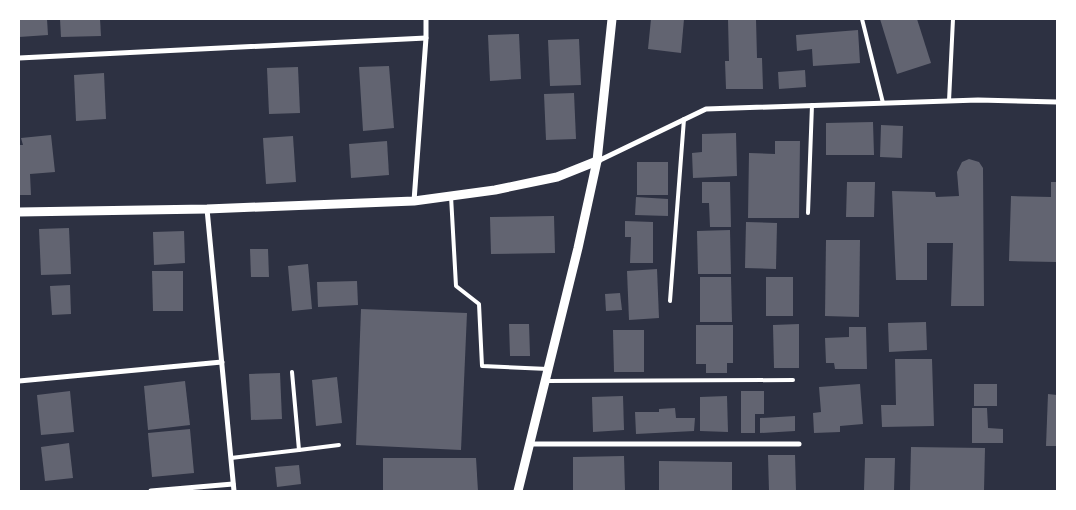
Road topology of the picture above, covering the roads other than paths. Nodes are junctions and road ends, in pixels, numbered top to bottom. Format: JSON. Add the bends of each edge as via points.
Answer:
{"nodes":[{"id":1,"x":426,"y":19,"type":"edge"},
{"id":2,"x":612,"y":19,"type":"edge"},
{"id":3,"x":862,"y":19,"type":"edge"},
{"id":4,"x":952,"y":19,"type":"edge"},
{"id":5,"x":426,"y":38,"type":"junction"},
{"id":6,"x":19,"y":58,"type":"edge"},
{"id":7,"x":949,"y":101,"type":"junction"},
{"id":8,"x":1057,"y":102,"type":"edge"},
{"id":9,"x":883,"y":103,"type":"junction"},
{"id":10,"x":812,"y":105,"type":"junction"},
{"id":11,"x":684,"y":119,"type":"junction"},
{"id":12,"x":597,"y":161,"type":"junction"},
{"id":13,"x":451,"y":196,"type":"junction"},
{"id":14,"x":414,"y":201,"type":"junction"},
{"id":15,"x":207,"y":209,"type":"junction"},
{"id":16,"x":19,"y":212,"type":"edge"},
{"id":17,"x":808,"y":213,"type":"dead end"},
{"id":18,"x":670,"y":301,"type":"dead end"},
{"id":19,"x":222,"y":362,"type":"junction"},
{"id":20,"x":548,"y":369,"type":"junction"},
{"id":21,"x":292,"y":372,"type":"dead end"},
{"id":22,"x":793,"y":380,"type":"dead end"},
{"id":23,"x":19,"y":381,"type":"edge"},
{"id":24,"x":545,"y":381,"type":"junction"},
{"id":25,"x":530,"y":444,"type":"junction"},
{"id":26,"x":799,"y":444,"type":"dead end"},
{"id":27,"x":339,"y":445,"type":"dead end"},
{"id":28,"x":299,"y":450,"type":"junction"},
{"id":29,"x":230,"y":458,"type":"junction"},
{"id":30,"x":233,"y":484,"type":"junction"},
{"id":31,"x":151,"y":491,"type":"edge"},
{"id":32,"x":234,"y":491,"type":"edge"},
{"id":33,"x":518,"y":491,"type":"edge"}],
"edges":[{"from":1,"to":5,"type":"street"},
{"from":2,"to":12,"type":"street"},
{"from":3,"to":9,"type":"lane"},
{"from":4,"to":7,"type":"lane"},
{"from":5,"to":6,"type":"street"},
{"from":5,"to":14,"type":"street"},
{"from":7,"to":8,"type":"street"},
{"from":7,"to":9,"type":"street"},
{"from":9,"to":10,"type":"street"},
{"from":10,"to":11,"type":"street","via":[[706,109]]},
{"from":10,"to":17,"type":"lane"},
{"from":11,"to":12,"type":"street"},
{"from":11,"to":18,"type":"lane"},
{"from":12,"to":13,"type":"street","via":[[558,177]]},
{"from":12,"to":20,"type":"street"},
{"from":13,"to":14,"type":"street"},
{"from":13,"to":20,"type":"lane","via":[[456,286],[479,304],[482,366]]},
{"from":14,"to":15,"type":"street"},
{"from":15,"to":16,"type":"street"},
{"from":15,"to":19,"type":"street"},
{"from":19,"to":23,"type":"street"},
{"from":19,"to":29,"type":"street"},
{"from":20,"to":24,"type":"street"},
{"from":21,"to":28,"type":"lane"},
{"from":22,"to":24,"type":"lane"},
{"from":24,"to":25,"type":"street"},
{"from":25,"to":26,"type":"street"},
{"from":25,"to":33,"type":"street"},
{"from":27,"to":28,"type":"lane"},
{"from":28,"to":29,"type":"lane"},
{"from":29,"to":30,"type":"street"},
{"from":30,"to":31,"type":"street"},
{"from":30,"to":32,"type":"street"}]}
